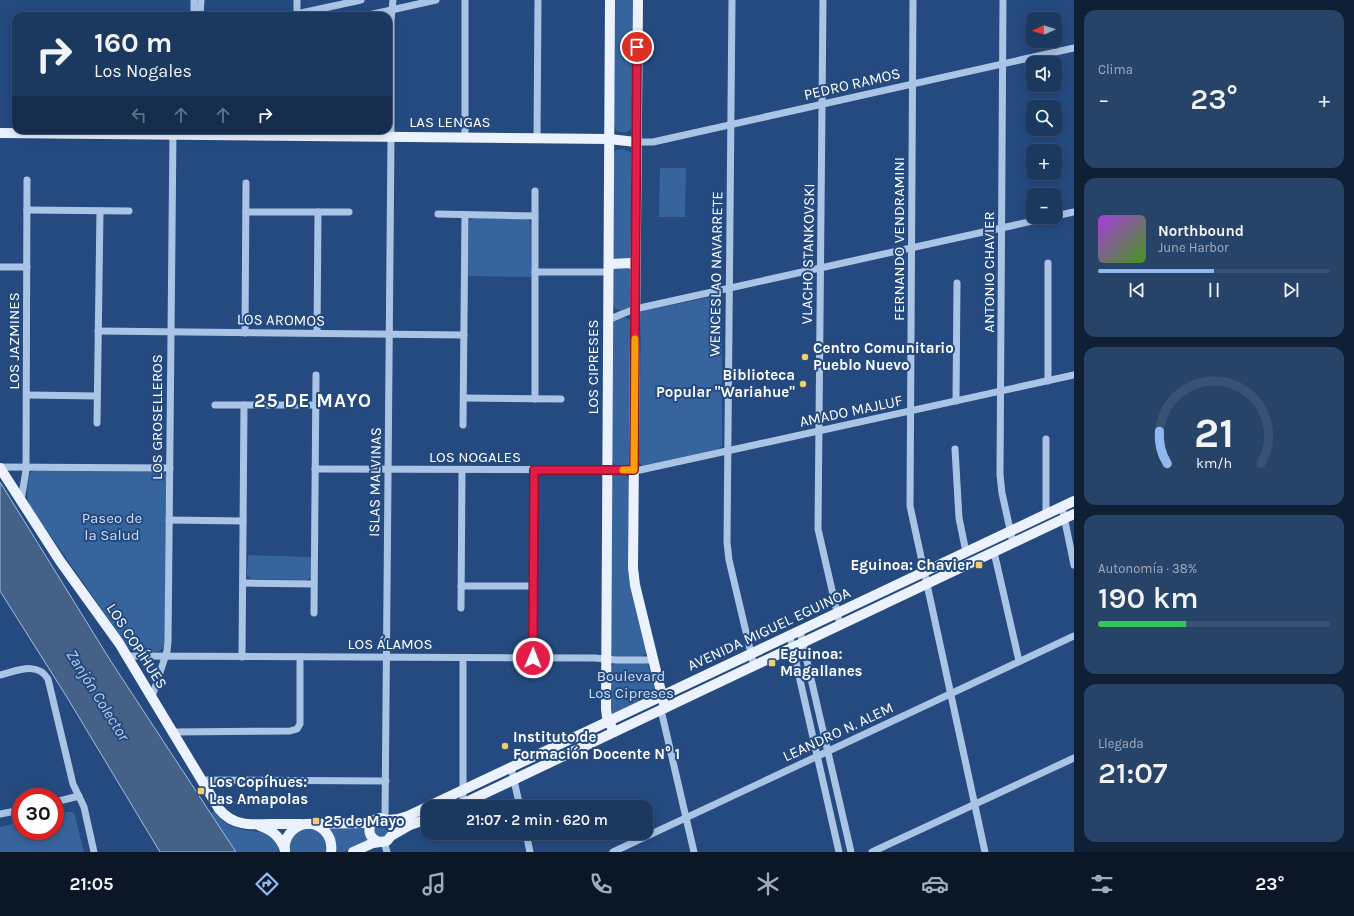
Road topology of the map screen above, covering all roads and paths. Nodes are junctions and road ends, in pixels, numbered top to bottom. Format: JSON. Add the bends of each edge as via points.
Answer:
{"nodes":[{"id":1,"x":194,"y":0,"type":"edge"},
{"id":2,"x":200,"y":0,"type":"edge"},
{"id":3,"x":297,"y":0,"type":"edge"},
{"id":4,"x":361,"y":0,"type":"edge"},
{"id":5,"x":393,"y":0,"type":"edge"},
{"id":6,"x":436,"y":0,"type":"edge"},
{"id":7,"x":465,"y":0,"type":"edge"},
{"id":8,"x":538,"y":0,"type":"edge"},
{"id":9,"x":610,"y":0,"type":"edge"},
{"id":10,"x":638,"y":0,"type":"edge"},
{"id":11,"x":732,"y":0,"type":"edge"},
{"id":12,"x":823,"y":0,"type":"edge"},
{"id":13,"x":913,"y":0,"type":"edge"},
{"id":14,"x":1003,"y":0,"type":"edge"},
{"id":15,"x":392,"y":10,"type":"junction"},
{"id":16,"x":194,"y":12,"type":"edge"},
{"id":17,"x":200,"y":12,"type":"edge"},
{"id":18,"x":297,"y":12,"type":"edge"},
{"id":19,"x":321,"y":12,"type":"edge"},
{"id":20,"x":383,"y":12,"type":"edge"},
{"id":21,"x":1074,"y":48,"type":"edge"},
{"id":22,"x":1003,"y":64,"type":"junction"},
{"id":23,"x":913,"y":84,"type":"junction"},
{"id":24,"x":822,"y":104,"type":"junction"},
{"id":25,"x":731,"y":124,"type":"junction"},
{"id":26,"x":0,"y":133,"type":"edge"},
{"id":27,"x":12,"y":133,"type":"edge"},
{"id":28,"x":173,"y":134,"type":"edge"},
{"id":29,"x":337,"y":134,"type":"edge"},
{"id":30,"x":391,"y":134,"type":"edge"},
{"id":31,"x":391,"y":137,"type":"junction"},
{"id":32,"x":465,"y":137,"type":"junction"},
{"id":33,"x":537,"y":138,"type":"junction"},
{"id":34,"x":609,"y":139,"type":"junction"},
{"id":35,"x":636,"y":142,"type":"junction"},
{"id":36,"x":28,"y":180,"type":"dead end"},
{"id":37,"x":246,"y":183,"type":"dead end"},
{"id":38,"x":535,"y":191,"type":"dead end"},
{"id":39,"x":27,"y":210,"type":"junction"},
{"id":40,"x":100,"y":211,"type":"junction"},
{"id":41,"x":129,"y":211,"type":"dead end"},
{"id":42,"x":246,"y":212,"type":"junction"},
{"id":43,"x":318,"y":212,"type":"junction"},
{"id":44,"x":349,"y":212,"type":"dead end"},
{"id":45,"x":1074,"y":212,"type":"edge"},
{"id":46,"x":438,"y":214,"type":"dead end"},
{"id":47,"x":465,"y":215,"type":"junction"},
{"id":48,"x":1062,"y":215,"type":"edge"},
{"id":49,"x":535,"y":216,"type":"junction"},
{"id":50,"x":1026,"y":223,"type":"edge"},
{"id":51,"x":1002,"y":228,"type":"junction"},
{"id":52,"x":912,"y":248,"type":"junction"},
{"id":53,"x":1048,"y":263,"type":"dead end"},
{"id":54,"x":0,"y":267,"type":"edge"},
{"id":55,"x":27,"y":267,"type":"junction"},
{"id":56,"x":635,"y":267,"type":"junction"},
{"id":57,"x":821,"y":268,"type":"junction"},
{"id":58,"x":609,"y":270,"type":"junction"},
{"id":59,"x":535,"y":272,"type":"junction"},
{"id":60,"x":957,"y":283,"type":"dead end"},
{"id":61,"x":729,"y":288,"type":"junction"},
{"id":62,"x":635,"y":309,"type":"junction"},
{"id":63,"x":608,"y":320,"type":"junction"},
{"id":64,"x":98,"y":331,"type":"junction"},
{"id":65,"x":171,"y":332,"type":"junction"},
{"id":66,"x":245,"y":332,"type":"junction"},
{"id":67,"x":317,"y":333,"type":"junction"},
{"id":68,"x":390,"y":334,"type":"junction"},
{"id":69,"x":464,"y":335,"type":"junction"},
{"id":70,"x":316,"y":375,"type":"dead end"},
{"id":71,"x":1074,"y":376,"type":"edge"},
{"id":72,"x":1048,"y":381,"type":"junction"},
{"id":73,"x":1001,"y":391,"type":"junction"},
{"id":74,"x":26,"y":395,"type":"junction"},
{"id":75,"x":98,"y":396,"type":"junction"},
{"id":76,"x":464,"y":398,"type":"junction"},
{"id":77,"x":535,"y":399,"type":"junction"},
{"id":78,"x":561,"y":399,"type":"dead end"},
{"id":79,"x":956,"y":401,"type":"junction"},
{"id":80,"x":215,"y":405,"type":"dead end"},
{"id":81,"x":244,"y":405,"type":"junction"},
{"id":82,"x":316,"y":405,"type":"junction"},
{"id":83,"x":910,"y":411,"type":"junction"},
{"id":84,"x":97,"y":423,"type":"dead end"},
{"id":85,"x":463,"y":425,"type":"dead end"},
{"id":86,"x":819,"y":431,"type":"junction"},
{"id":87,"x":1046,"y":439,"type":"dead end"},
{"id":88,"x":955,"y":449,"type":"dead end"},
{"id":89,"x":728,"y":451,"type":"junction"},
{"id":90,"x":26,"y":467,"type":"junction"},
{"id":91,"x":0,"y":468,"type":"edge"},
{"id":92,"x":170,"y":468,"type":"junction"},
{"id":93,"x":316,"y":469,"type":"junction"},
{"id":94,"x":388,"y":469,"type":"junction"},
{"id":95,"x":462,"y":470,"type":"junction"},
{"id":96,"x":534,"y":470,"type":"junction"},
{"id":97,"x":607,"y":470,"type":"junction"},
{"id":98,"x":634,"y":470,"type":"junction"},
{"id":99,"x":21,"y":501,"type":"junction"},
{"id":100,"x":1074,"y":501,"type":"edge"},
{"id":101,"x":1062,"y":507,"type":"junction"},
{"id":102,"x":1046,"y":514,"type":"junction"},
{"id":103,"x":1074,"y":514,"type":"edge"},
{"id":104,"x":1064,"y":519,"type":"junction"},
{"id":105,"x":170,"y":520,"type":"junction"},
{"id":106,"x":243,"y":521,"type":"junction"},
{"id":107,"x":1010,"y":531,"type":"junction"},
{"id":108,"x":1013,"y":543,"type":"junction"},
{"id":109,"x":966,"y":552,"type":"junction"},
{"id":110,"x":994,"y":552,"type":"junction"},
{"id":111,"x":1074,"y":565,"type":"edge"},
{"id":112,"x":924,"y":572,"type":"junction"},
{"id":113,"x":243,"y":583,"type":"junction"},
{"id":114,"x":314,"y":584,"type":"junction"},
{"id":115,"x":926,"y":584,"type":"junction"},
{"id":116,"x":461,"y":586,"type":"junction"},
{"id":117,"x":533,"y":586,"type":"junction"},
{"id":118,"x":461,"y":608,"type":"dead end"},
{"id":119,"x":314,"y":613,"type":"dead end"},
{"id":120,"x":837,"y":613,"type":"junction"},
{"id":121,"x":840,"y":625,"type":"junction"},
{"id":122,"x":800,"y":631,"type":"junction"},
{"id":123,"x":790,"y":636,"type":"junction"},
{"id":124,"x":1074,"y":636,"type":"edge"},
{"id":125,"x":803,"y":642,"type":"junction"},
{"id":126,"x":793,"y":647,"type":"junction"},
{"id":127,"x":751,"y":654,"type":"junction"},
{"id":128,"x":127,"y":656,"type":"junction"},
{"id":129,"x":166,"y":656,"type":"junction"},
{"id":130,"x":242,"y":656,"type":"junction"},
{"id":131,"x":300,"y":657,"type":"junction"},
{"id":132,"x":387,"y":657,"type":"junction"},
{"id":133,"x":463,"y":658,"type":"junction"},
{"id":134,"x":533,"y":658,"type":"junction"},
{"id":135,"x":606,"y":659,"type":"junction"},
{"id":136,"x":653,"y":660,"type":"junction"},
{"id":137,"x":1019,"y":662,"type":"junction"},
{"id":138,"x":754,"y":666,"type":"junction"},
{"id":139,"x":0,"y":675,"type":"edge"},
{"id":140,"x":950,"y":694,"type":"junction"},
{"id":141,"x":662,"y":696,"type":"junction"},
{"id":142,"x":152,"y":698,"type":"junction"},
{"id":143,"x":663,"y":709,"type":"junction"},
{"id":144,"x":609,"y":721,"type":"junction"},
{"id":145,"x":173,"y":732,"type":"junction"},
{"id":146,"x":614,"y":732,"type":"junction"},
{"id":147,"x":827,"y":750,"type":"junction"},
{"id":148,"x":817,"y":755,"type":"junction"},
{"id":149,"x":1074,"y":758,"type":"edge"},
{"id":150,"x":511,"y":767,"type":"junction"},
{"id":151,"x":514,"y":779,"type":"junction"},
{"id":152,"x":201,"y":780,"type":"junction"},
{"id":153,"x":386,"y":781,"type":"junction"},
{"id":154,"x":463,"y":790,"type":"junction"},
{"id":155,"x":79,"y":796,"type":"junction"},
{"id":156,"x":64,"y":800,"type":"edge"},
{"id":157,"x":460,"y":800,"type":"edge"},
{"id":158,"x":470,"y":800,"type":"edge"},
{"id":159,"x":518,"y":800,"type":"edge"},
{"id":160,"x":974,"y":805,"type":"junction"},
{"id":161,"x":12,"y":812,"type":"edge"},
{"id":162,"x":0,"y":814,"type":"edge"},
{"id":163,"x":686,"y":818,"type":"junction"},
{"id":164,"x":387,"y":820,"type":"junction"},
{"id":165,"x":421,"y":821,"type":"edge"},
{"id":166,"x":372,"y":822,"type":"junction"},
{"id":167,"x":307,"y":824,"type":"junction"},
{"id":168,"x":256,"y":825,"type":"junction"},
{"id":169,"x":527,"y":840,"type":"edge"},
{"id":170,"x":385,"y":843,"type":"edge"},
{"id":171,"x":365,"y":849,"type":"edge"},
{"id":172,"x":285,"y":851,"type":"edge"},
{"id":173,"x":94,"y":852,"type":"edge"},
{"id":174,"x":331,"y":852,"type":"edge"},
{"id":175,"x":353,"y":852,"type":"edge"},
{"id":176,"x":530,"y":852,"type":"edge"},
{"id":177,"x":613,"y":852,"type":"edge"},
{"id":178,"x":694,"y":852,"type":"edge"},
{"id":179,"x":839,"y":852,"type":"edge"},
{"id":180,"x":851,"y":852,"type":"edge"},
{"id":181,"x":872,"y":852,"type":"edge"},
{"id":182,"x":985,"y":852,"type":"edge"}],
"edges":[{"from":1,"to":16,"type":"street"},
{"from":2,"to":17,"type":"street"},
{"from":3,"to":18,"type":"street"},
{"from":4,"to":19,"type":"street"},
{"from":5,"to":15,"type":"street","name":"ISLAS MALVINAS"},
{"from":6,"to":15,"type":"street"},
{"from":7,"to":32,"type":"street"},
{"from":8,"to":33,"type":"street"},
{"from":9,"to":34,"type":"main road","name":"LOS CIPRESES"},
{"from":10,"to":35,"type":"main road"},
{"from":11,"to":25,"type":"street","name":"WENCESLAO NAVARRETE"},
{"from":12,"to":24,"type":"street","name":"VLACHO STANKOVSKI"},
{"from":13,"to":23,"type":"street","name":"FERNANDO VENDRAMINI"},
{"from":14,"to":22,"type":"street","name":"ANTONIO CHAVIER"},
{"from":15,"to":20,"type":"street"},
{"from":21,"to":22,"type":"street","name":"PEDRO RAMOS"},
{"from":22,"to":23,"type":"street","name":"PEDRO RAMOS"},
{"from":22,"to":51,"type":"street","name":"ANTONIO CHAVIER"},
{"from":23,"to":24,"type":"street","name":"PEDRO RAMOS"},
{"from":23,"to":52,"type":"street","name":"FERNANDO VENDRAMINI"},
{"from":24,"to":25,"type":"street","name":"PEDRO RAMOS"},
{"from":24,"to":57,"type":"street","name":"VLACHO STANKOVSKI"},
{"from":25,"to":35,"type":"street","name":"PEDRO RAMOS","via":[[653,142]]},
{"from":25,"to":61,"type":"street","name":"WENCESLAO NAVARRETE"},
{"from":26,"to":27,"type":"main road","name":"LAS LENGAS"},
{"from":28,"to":65,"type":"street","name":"LOS GROSELLEROS"},
{"from":29,"to":31,"type":"main road","name":"LAS LENGAS"},
{"from":30,"to":31,"type":"street","name":"ISLAS MALVINAS"},
{"from":31,"to":32,"type":"main road","name":"LAS LENGAS"},
{"from":31,"to":68,"type":"street","name":"ISLAS MALVINAS"},
{"from":32,"to":33,"type":"main road","name":"LAS LENGAS"},
{"from":33,"to":34,"type":"main road","name":"LAS LENGAS"},
{"from":34,"to":35,"type":"main road","name":"LAS LENGAS"},
{"from":34,"to":58,"type":"main road","name":"LOS CIPRESES"},
{"from":35,"to":56,"type":"main road"},
{"from":36,"to":39,"type":"street","name":"LOS JAZMINES"},
{"from":37,"to":42,"type":"street"},
{"from":38,"to":49,"type":"street"},
{"from":39,"to":40,"type":"street"},
{"from":39,"to":55,"type":"street","name":"LOS JAZMINES"},
{"from":40,"to":41,"type":"street"},
{"from":40,"to":64,"type":"street"},
{"from":42,"to":43,"type":"street"},
{"from":42,"to":66,"type":"street"},
{"from":43,"to":44,"type":"street"},
{"from":43,"to":67,"type":"street"},
{"from":45,"to":48,"type":"street"},
{"from":46,"to":47,"type":"street"},
{"from":47,"to":49,"type":"street"},
{"from":47,"to":69,"type":"street"},
{"from":49,"to":59,"type":"street"},
{"from":50,"to":51,"type":"street"},
{"from":51,"to":52,"type":"street"},
{"from":51,"to":73,"type":"street","name":"ANTONIO CHAVIER"},
{"from":52,"to":57,"type":"street"},
{"from":52,"to":83,"type":"street","name":"FERNANDO VENDRAMINI"},
{"from":53,"to":72,"type":"street"},
{"from":54,"to":55,"type":"street"},
{"from":55,"to":74,"type":"street","name":"LOS JAZMINES"},
{"from":56,"to":58,"type":"main road","via":[[630,263],[612,263]]},
{"from":56,"to":62,"type":"main road"},
{"from":57,"to":61,"type":"street"},
{"from":57,"to":86,"type":"street","name":"VLACHO STANKOVSKI"},
{"from":58,"to":59,"type":"street"},
{"from":58,"to":63,"type":"main road","name":"LOS CIPRESES"},
{"from":59,"to":77,"type":"street"},
{"from":60,"to":79,"type":"street"},
{"from":61,"to":62,"type":"street"},
{"from":61,"to":89,"type":"street","name":"WENCESLAO NAVARRETE"},
{"from":62,"to":63,"type":"street"},
{"from":62,"to":98,"type":"main road"},
{"from":63,"to":97,"type":"main road","name":"LOS CIPRESES"},
{"from":64,"to":65,"type":"street","name":"LOS AROMOS"},
{"from":64,"to":75,"type":"street"},
{"from":65,"to":66,"type":"street","name":"LOS AROMOS"},
{"from":65,"to":92,"type":"street","name":"LOS GROSELLEROS"},
{"from":66,"to":67,"type":"street","name":"LOS AROMOS"},
{"from":67,"to":68,"type":"street","name":"LOS AROMOS"},
{"from":68,"to":69,"type":"street","name":"LOS AROMOS"},
{"from":68,"to":94,"type":"street","name":"ISLAS MALVINAS"},
{"from":69,"to":76,"type":"street"},
{"from":70,"to":82,"type":"street"},
{"from":71,"to":72,"type":"street","name":"AMADO MAJLUF"},
{"from":72,"to":73,"type":"street","name":"AMADO MAJLUF"},
{"from":73,"to":79,"type":"street","name":"AMADO MAJLUF"},
{"from":73,"to":107,"type":"street","name":"ANTONIO CHAVIER","via":[[1001,487]]},
{"from":74,"to":75,"type":"street"},
{"from":74,"to":90,"type":"street","name":"LOS JAZMINES"},
{"from":75,"to":84,"type":"street"},
{"from":76,"to":77,"type":"street"},
{"from":76,"to":85,"type":"street"},
{"from":77,"to":78,"type":"street"},
{"from":79,"to":83,"type":"street","name":"AMADO MAJLUF"},
{"from":80,"to":81,"type":"street"},
{"from":81,"to":82,"type":"street"},
{"from":81,"to":106,"type":"street"},
{"from":82,"to":93,"type":"street"},
{"from":83,"to":86,"type":"street","name":"AMADO MAJLUF"},
{"from":83,"to":112,"type":"street","name":"FERNANDO VENDRAMINI","via":[[910,506]]},
{"from":86,"to":89,"type":"street","name":"AMADO MAJLUF"},
{"from":86,"to":120,"type":"street","name":"VLACHO STANKOVSKI","via":[[818,530]]},
{"from":87,"to":102,"type":"street"},
{"from":88,"to":109,"type":"street","via":[[959,512]]},
{"from":89,"to":98,"type":"street","name":"AMADO MAJLUF","via":[[645,470]]},
{"from":89,"to":127,"type":"street","name":"WENCESLAO NAVARRETE","via":[[727,551]]},
{"from":90,"to":91,"type":"street"},
{"from":90,"to":92,"type":"street"},
{"from":90,"to":99,"type":"street","name":"LOS JAZMINES"},
{"from":91,"to":99,"type":"main road","name":"LOS COPÍHUES"},
{"from":92,"to":105,"type":"street","name":"LOS GROSELLEROS"},
{"from":93,"to":94,"type":"street","name":"LOS NOGALES"},
{"from":93,"to":114,"type":"street"},
{"from":94,"to":95,"type":"street","name":"LOS NOGALES"},
{"from":94,"to":132,"type":"street","name":"ISLAS MALVINAS"},
{"from":95,"to":96,"type":"street","name":"LOS NOGALES"},
{"from":95,"to":116,"type":"street"},
{"from":96,"to":97,"type":"street","name":"LOS NOGALES"},
{"from":96,"to":117,"type":"street"},
{"from":97,"to":98,"type":"street","name":"LOS NOGALES"},
{"from":97,"to":135,"type":"main road","name":"LOS CIPRESES"},
{"from":98,"to":136,"type":"main road","via":[[633,572]]},
{"from":99,"to":128,"type":"main road","name":"LOS COPÍHUES"},
{"from":100,"to":101,"type":"main road","name":"AVENIDA MIGUEL EGUINOA"},
{"from":101,"to":102,"type":"main road","name":"AVENIDA MIGUEL EGUINOA"},
{"from":101,"to":104,"type":"street"},
{"from":102,"to":107,"type":"main road","name":"AVENIDA MIGUEL EGUINOA"},
{"from":103,"to":104,"type":"main road","name":"AVENIDA MIGUEL EGUINOA"},
{"from":104,"to":108,"type":"main road","name":"AVENIDA MIGUEL EGUINOA"},
{"from":104,"to":111,"type":"street"},
{"from":105,"to":106,"type":"street"},
{"from":105,"to":129,"type":"street","name":"LOS GROSELLEROS"},
{"from":106,"to":113,"type":"street"},
{"from":107,"to":108,"type":"street","name":"ANTONIO CHAVIER"},
{"from":107,"to":109,"type":"main road","name":"AVENIDA MIGUEL EGUINOA"},
{"from":108,"to":110,"type":"main road","name":"AVENIDA MIGUEL EGUINOA"},
{"from":109,"to":112,"type":"main road","name":"AVENIDA MIGUEL EGUINOA"},
{"from":110,"to":115,"type":"main road","name":"AVENIDA MIGUEL EGUINOA"},
{"from":110,"to":137,"type":"street"},
{"from":112,"to":115,"type":"street","name":"FERNANDO VENDRAMINI"},
{"from":112,"to":120,"type":"main road","name":"AVENIDA MIGUEL EGUINOA"},
{"from":113,"to":114,"type":"street"},
{"from":113,"to":130,"type":"street"},
{"from":114,"to":119,"type":"street"},
{"from":115,"to":121,"type":"main road","name":"AVENIDA MIGUEL EGUINOA"},
{"from":115,"to":140,"type":"street","name":"FERNANDO VENDRAMINI"},
{"from":116,"to":117,"type":"street"},
{"from":116,"to":118,"type":"street"},
{"from":117,"to":134,"type":"street"},
{"from":120,"to":121,"type":"street","name":"VLACHO STANKOVSKI"},
{"from":120,"to":122,"type":"main road","name":"AVENIDA MIGUEL EGUINOA"},
{"from":121,"to":125,"type":"main road","name":"AVENIDA MIGUEL EGUINOA"},
{"from":122,"to":123,"type":"main road","name":"AVENIDA MIGUEL EGUINOA"},
{"from":122,"to":125,"type":"street"},
{"from":123,"to":126,"type":"street"},
{"from":123,"to":127,"type":"main road","name":"AVENIDA MIGUEL EGUINOA"},
{"from":124,"to":137,"type":"street","name":"LEANDRO N. ALEM"},
{"from":125,"to":126,"type":"main road","name":"AVENIDA MIGUEL EGUINOA"},
{"from":125,"to":147,"type":"street"},
{"from":126,"to":138,"type":"main road","name":"AVENIDA MIGUEL EGUINOA"},
{"from":126,"to":148,"type":"street"},
{"from":127,"to":138,"type":"street","name":"WENCESLAO NAVARRETE"},
{"from":127,"to":141,"type":"main road","name":"AVENIDA MIGUEL EGUINOA"},
{"from":128,"to":129,"type":"street","name":"LOS ÁLAMOS"},
{"from":128,"to":142,"type":"main road","name":"LOS COPÍHUES"},
{"from":129,"to":130,"type":"street","name":"LOS ÁLAMOS"},
{"from":129,"to":142,"type":"street","name":"LOS GROSELLEROS"},
{"from":130,"to":131,"type":"street","name":"LOS ÁLAMOS"},
{"from":131,"to":132,"type":"street","name":"LOS ÁLAMOS"},
{"from":131,"to":145,"type":"street","via":[[300,724],[297,729]]},
{"from":132,"to":133,"type":"street","name":"LOS ÁLAMOS"},
{"from":132,"to":153,"type":"street","name":"ISLAS MALVINAS"},
{"from":133,"to":134,"type":"street","name":"LOS ÁLAMOS"},
{"from":133,"to":154,"type":"street"},
{"from":134,"to":135,"type":"street","name":"LOS ÁLAMOS"},
{"from":135,"to":136,"type":"street","name":"LOS ÁLAMOS"},
{"from":135,"to":144,"type":"main road","name":"LOS CIPRESES","via":[[606,712]]},
{"from":136,"to":141,"type":"main road"},
{"from":137,"to":140,"type":"street","name":"LEANDRO N. ALEM"},
{"from":138,"to":143,"type":"main road","name":"AVENIDA MIGUEL EGUINOA"},
{"from":139,"to":155,"type":"street","via":[[31,668],[41,671],[48,679],[73,784]]},
{"from":140,"to":147,"type":"street","name":"LEANDRO N. ALEM"},
{"from":140,"to":160,"type":"street","name":"FERNANDO VENDRAMINI"},
{"from":141,"to":143,"type":"main road"},
{"from":141,"to":144,"type":"main road","name":"AVENIDA MIGUEL EGUINOA"},
{"from":142,"to":145,"type":"main road","name":"LOS COPÍHUES"},
{"from":143,"to":146,"type":"main road","name":"AVENIDA MIGUEL EGUINOA"},
{"from":143,"to":163,"type":"street"},
{"from":144,"to":146,"type":"main road","name":"LOS CIPRESES"},
{"from":144,"to":150,"type":"main road","name":"AVENIDA MIGUEL EGUINOA"},
{"from":145,"to":152,"type":"main road","name":"LOS COPÍHUES"},
{"from":146,"to":151,"type":"main road","name":"AVENIDA MIGUEL EGUINOA"},
{"from":147,"to":148,"type":"street","name":"LEANDRO N. ALEM"},
{"from":147,"to":180,"type":"street"},
{"from":148,"to":163,"type":"street","name":"LEANDRO N. ALEM"},
{"from":148,"to":179,"type":"street"},
{"from":149,"to":160,"type":"street"},
{"from":150,"to":151,"type":"street"},
{"from":150,"to":154,"type":"main road","name":"AVENIDA MIGUEL EGUINOA"},
{"from":151,"to":158,"type":"main road","name":"AVENIDA MIGUEL EGUINOA"},
{"from":151,"to":159,"type":"street"},
{"from":152,"to":153,"type":"street"},
{"from":152,"to":168,"type":"main road","name":"LOS COPÍHUES","via":[[216,806],[226,817],[240,823]]},
{"from":153,"to":164,"type":"street","name":"ISLAS MALVINAS"},
{"from":154,"to":157,"type":"street"},
{"from":154,"to":164,"type":"main road","name":"AVENIDA MIGUEL EGUINOA","via":[[405,817]]},
{"from":155,"to":156,"type":"street"},
{"from":155,"to":173,"type":"street"},
{"from":160,"to":181,"type":"street"},
{"from":160,"to":182,"type":"street","name":"FERNANDO VENDRAMINI"},
{"from":161,"to":162,"type":"street"},
{"from":163,"to":177,"type":"street","name":"LEANDRO N. ALEM"},
{"from":163,"to":178,"type":"street"},
{"from":164,"to":166,"type":"main road","name":"AVENIDA MIGUEL EGUINOA","via":[[377,819]]},
{"from":164,"to":170,"type":"main road","via":[[393,828]]},
{"from":165,"to":170,"type":"main road","via":[[410,825]]},
{"from":166,"to":167,"type":"main road","name":"AVENIDA MIGUEL EGUINOA"},
{"from":166,"to":170,"type":"main road","via":[[370,835],[374,840]]},
{"from":167,"to":168,"type":"main road","name":"LOS COPÍHUES"},
{"from":167,"to":172,"type":"main road","via":[[296,827],[289,834]]},
{"from":167,"to":174,"type":"main road","via":[[319,826],[327,833],[331,842]]},
{"from":168,"to":172,"type":"main road","name":"LOS COPÍHUES","via":[[274,833],[282,842]]},
{"from":169,"to":176,"type":"street"},
{"from":170,"to":171,"type":"main road"},
{"from":171,"to":175,"type":"main road"}]}
